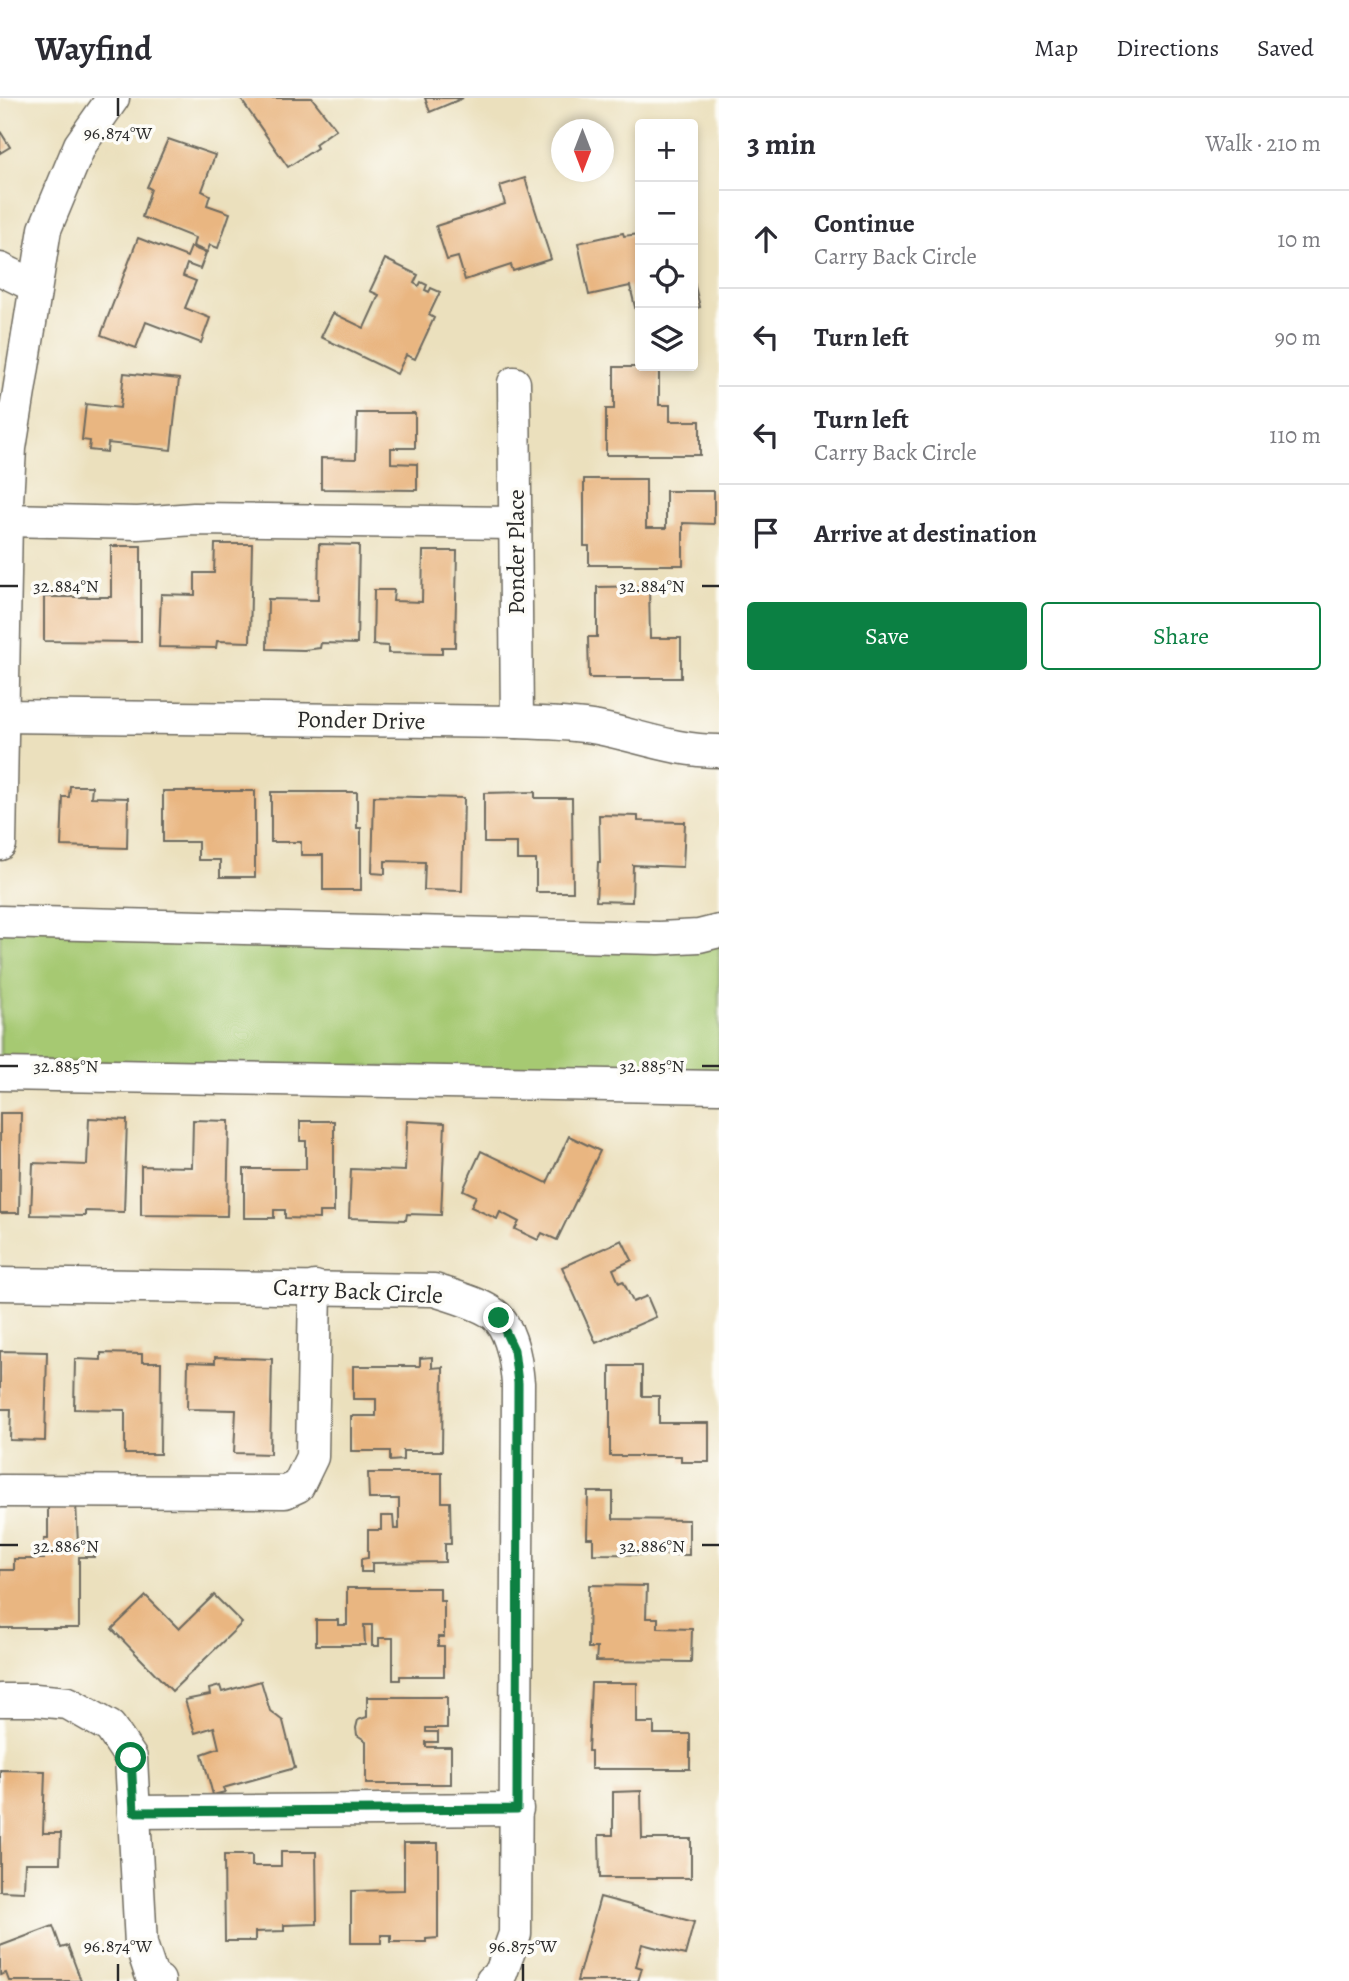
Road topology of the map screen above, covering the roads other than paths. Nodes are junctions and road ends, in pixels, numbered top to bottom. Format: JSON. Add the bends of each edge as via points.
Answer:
{"nodes":[{"id":1,"x":113,"y":98,"type":"edge"},
{"id":2,"x":0,"y":268,"type":"edge"},
{"id":3,"x":35,"y":286,"type":"junction"},
{"id":4,"x":514,"y":383,"type":"dead end"},
{"id":5,"x":4,"y":467,"type":"edge"},
{"id":6,"x":6,"y":520,"type":"junction"},
{"id":7,"x":515,"y":523,"type":"junction"},
{"id":8,"x":1,"y":716,"type":"edge"},
{"id":9,"x":517,"y":722,"type":"junction"},
{"id":10,"x":719,"y":751,"type":"edge"},
{"id":11,"x":0,"y":844,"type":"edge"},
{"id":12,"x":0,"y":922,"type":"edge"},
{"id":13,"x":719,"y":931,"type":"edge"},
{"id":14,"x":0,"y":1074,"type":"edge"},
{"id":15,"x":719,"y":1087,"type":"edge"},
{"id":16,"x":0,"y":1284,"type":"edge"},
{"id":17,"x":314,"y":1287,"type":"junction"},
{"id":18,"x":0,"y":1491,"type":"edge"},
{"id":19,"x":0,"y":1700,"type":"edge"},
{"id":20,"x":517,"y":1809,"type":"junction"},
{"id":21,"x":134,"y":1812,"type":"junction"},
{"id":22,"x":159,"y":1981,"type":"edge"},
{"id":23,"x":492,"y":1981,"type":"edge"}],
"edges":[{"from":1,"to":3,"type":"street","via":[[80,145],[45,229]]},
{"from":2,"to":3,"type":"street"},
{"from":3,"to":5,"type":"street"},
{"from":4,"to":7,"type":"street","name":"Ponder Place"},
{"from":5,"to":6,"type":"street"},
{"from":6,"to":7,"type":"street"},
{"from":6,"to":8,"type":"street"},
{"from":7,"to":9,"type":"street","name":"Ponder Place"},
{"from":8,"to":9,"type":"street","name":"Ponder Drive"},
{"from":8,"to":11,"type":"street"},
{"from":9,"to":10,"type":"street","name":"Ponder Drive","via":[[573,724],[674,748]]},
{"from":12,"to":13,"type":"street","via":[[659,938]]},
{"from":14,"to":15,"type":"street"},
{"from":16,"to":17,"type":"street","name":"Carry Back Circle"},
{"from":17,"to":18,"type":"street","via":[[312,1457],[298,1486],[285,1492]]},
{"from":17,"to":20,"type":"street","name":"Carry Back Circle","via":[[434,1290],[467,1300],[499,1318],[514,1350],[518,1383]]},
{"from":19,"to":21,"type":"street","via":[[68,1703],[110,1727],[131,1758]]},
{"from":20,"to":21,"type":"street"},
{"from":20,"to":23,"type":"street","name":"Carry Back Circle","via":[[515,1934],[501,1973]]},
{"from":21,"to":22,"type":"street","via":[[141,1944],[152,1977]]}]}
